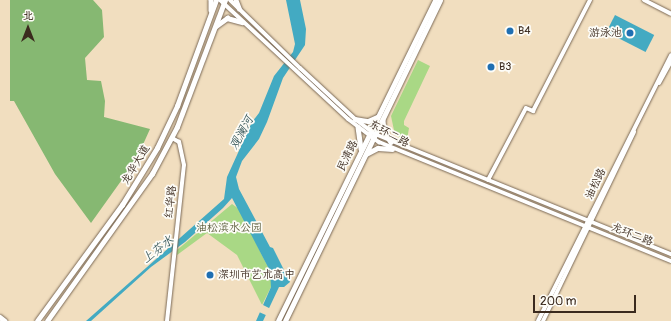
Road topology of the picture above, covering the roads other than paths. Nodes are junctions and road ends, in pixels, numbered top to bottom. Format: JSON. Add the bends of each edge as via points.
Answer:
{"nodes":[{"id":1,"x":211,"y":0,"type":"edge"},
{"id":2,"x":216,"y":0,"type":"edge"},
{"id":3,"x":230,"y":0,"type":"edge"},
{"id":4,"x":236,"y":0,"type":"edge"},
{"id":5,"x":435,"y":0,"type":"edge"},
{"id":6,"x":440,"y":0,"type":"edge"},
{"id":7,"x":590,"y":0,"type":"edge"},
{"id":8,"x":644,"y":0,"type":"edge"},
{"id":9,"x":650,"y":0,"type":"edge"},
{"id":10,"x":223,"y":1,"type":"edge"},
{"id":11,"x":239,"y":8,"type":"junction"},
{"id":12,"x":671,"y":13,"type":"edge"},
{"id":13,"x":211,"y":14,"type":"junction"},
{"id":14,"x":242,"y":22,"type":"junction"},
{"id":15,"x":214,"y":29,"type":"junction"},
{"id":16,"x":671,"y":55,"type":"edge"},
{"id":17,"x":285,"y":56,"type":"junction"},
{"id":18,"x":671,"y":61,"type":"edge"},
{"id":19,"x":299,"y":70,"type":"junction"},
{"id":20,"x":377,"y":117,"type":"junction"},
{"id":21,"x":355,"y":119,"type":"junction"},
{"id":22,"x":383,"y":119,"type":"junction"},
{"id":23,"x":358,"y":127,"type":"junction"},
{"id":24,"x":370,"y":132,"type":"junction"},
{"id":25,"x":374,"y":136,"type":"junction"},
{"id":26,"x":172,"y":138,"type":"junction"},
{"id":27,"x":392,"y":142,"type":"junction"},
{"id":28,"x":392,"y":149,"type":"junction"},
{"id":29,"x":360,"y":151,"type":"junction"},
{"id":30,"x":365,"y":155,"type":"junction"},
{"id":31,"x":488,"y":180,"type":"junction"},
{"id":32,"x":589,"y":221,"type":"junction"},
{"id":33,"x":587,"y":227,"type":"junction"},
{"id":34,"x":671,"y":254,"type":"edge"},
{"id":35,"x":671,"y":261,"type":"edge"},
{"id":36,"x":0,"y":317,"type":"edge"},
{"id":37,"x":5,"y":321,"type":"edge"},
{"id":38,"x":37,"y":321,"type":"edge"},
{"id":39,"x":47,"y":321,"type":"edge"},
{"id":40,"x":167,"y":321,"type":"edge"},
{"id":41,"x":278,"y":321,"type":"edge"},
{"id":42,"x":285,"y":321,"type":"edge"},
{"id":43,"x":538,"y":321,"type":"edge"},
{"id":44,"x":543,"y":321,"type":"edge"}],
"edges":[{"from":1,"to":13,"type":"main road"},
{"from":2,"to":13,"type":"main road","name":"龙华大道"},
{"from":3,"to":11,"type":"street","name":"东环二路"},
{"from":4,"to":11,"type":"main road"},
{"from":5,"to":20,"type":"main road","name":"民清路"},
{"from":6,"to":22,"type":"main road","name":"民清路"},
{"from":7,"to":31,"type":"street","via":[[533,111],[526,108]]},
{"from":8,"to":12,"type":"street"},
{"from":9,"to":12,"type":"street"},
{"from":10,"to":14,"type":"street","name":"东环二路"},
{"from":10,"to":15,"type":"main road","name":"龙华大道"},
{"from":11,"to":17,"type":"street","name":"东环二路"},
{"from":13,"to":38,"type":"main road","name":"龙华大道","via":[[175,111],[154,153],[122,205]]},
{"from":14,"to":15,"type":"main road","via":[[227,18]]},
{"from":14,"to":17,"type":"street","name":"东环二路"},
{"from":15,"to":26,"type":"main road","name":"龙华大道"},
{"from":16,"to":32,"type":"street","name":"油松路"},
{"from":17,"to":19,"type":"street","name":"东环二路"},
{"from":18,"to":32,"type":"street","name":"油松路"},
{"from":19,"to":21,"type":"street","name":"东环二路"},
{"from":19,"to":23,"type":"street","name":"东环二路"},
{"from":20,"to":21,"type":"main road","via":[[368,120]]},
{"from":20,"to":24,"type":"main road","name":"民清路"},
{"from":21,"to":24,"type":"street","name":"东环二路"},
{"from":22,"to":25,"type":"main road","name":"民清路"},
{"from":22,"to":27,"type":"main road","via":[[384,131]]},
{"from":23,"to":24,"type":"street","name":"东环二路"},
{"from":23,"to":29,"type":"main road"},
{"from":24,"to":25,"type":"street","name":"东环二路"},
{"from":24,"to":29,"type":"main road","name":"民清路"},
{"from":25,"to":27,"type":"street","name":"东环二路"},
{"from":25,"to":28,"type":"street","name":"东环二路"},
{"from":25,"to":30,"type":"main road","name":"民清路"},
{"from":26,"to":39,"type":"main road","name":"龙华大道","via":[[140,193]]},
{"from":26,"to":40,"type":"street","name":"红华路","via":[[179,142],[184,165]]},
{"from":27,"to":31,"type":"street","name":"东环二路"},
{"from":28,"to":30,"type":"main road","via":[[378,148]]},
{"from":28,"to":33,"type":"street","name":"东环二路"},
{"from":29,"to":41,"type":"main road","name":"民清路"},
{"from":30,"to":42,"type":"main road","name":"民清路"},
{"from":31,"to":32,"type":"street","name":"东环二路"},
{"from":32,"to":33,"type":"street","name":"油松路"},
{"from":32,"to":34,"type":"street","name":"龙环二路"},
{"from":33,"to":35,"type":"street","name":"龙环二路"},
{"from":33,"to":43,"type":"street","name":"油松路"},
{"from":33,"to":44,"type":"street","name":"油松路"},
{"from":36,"to":37,"type":"main road"}]}
